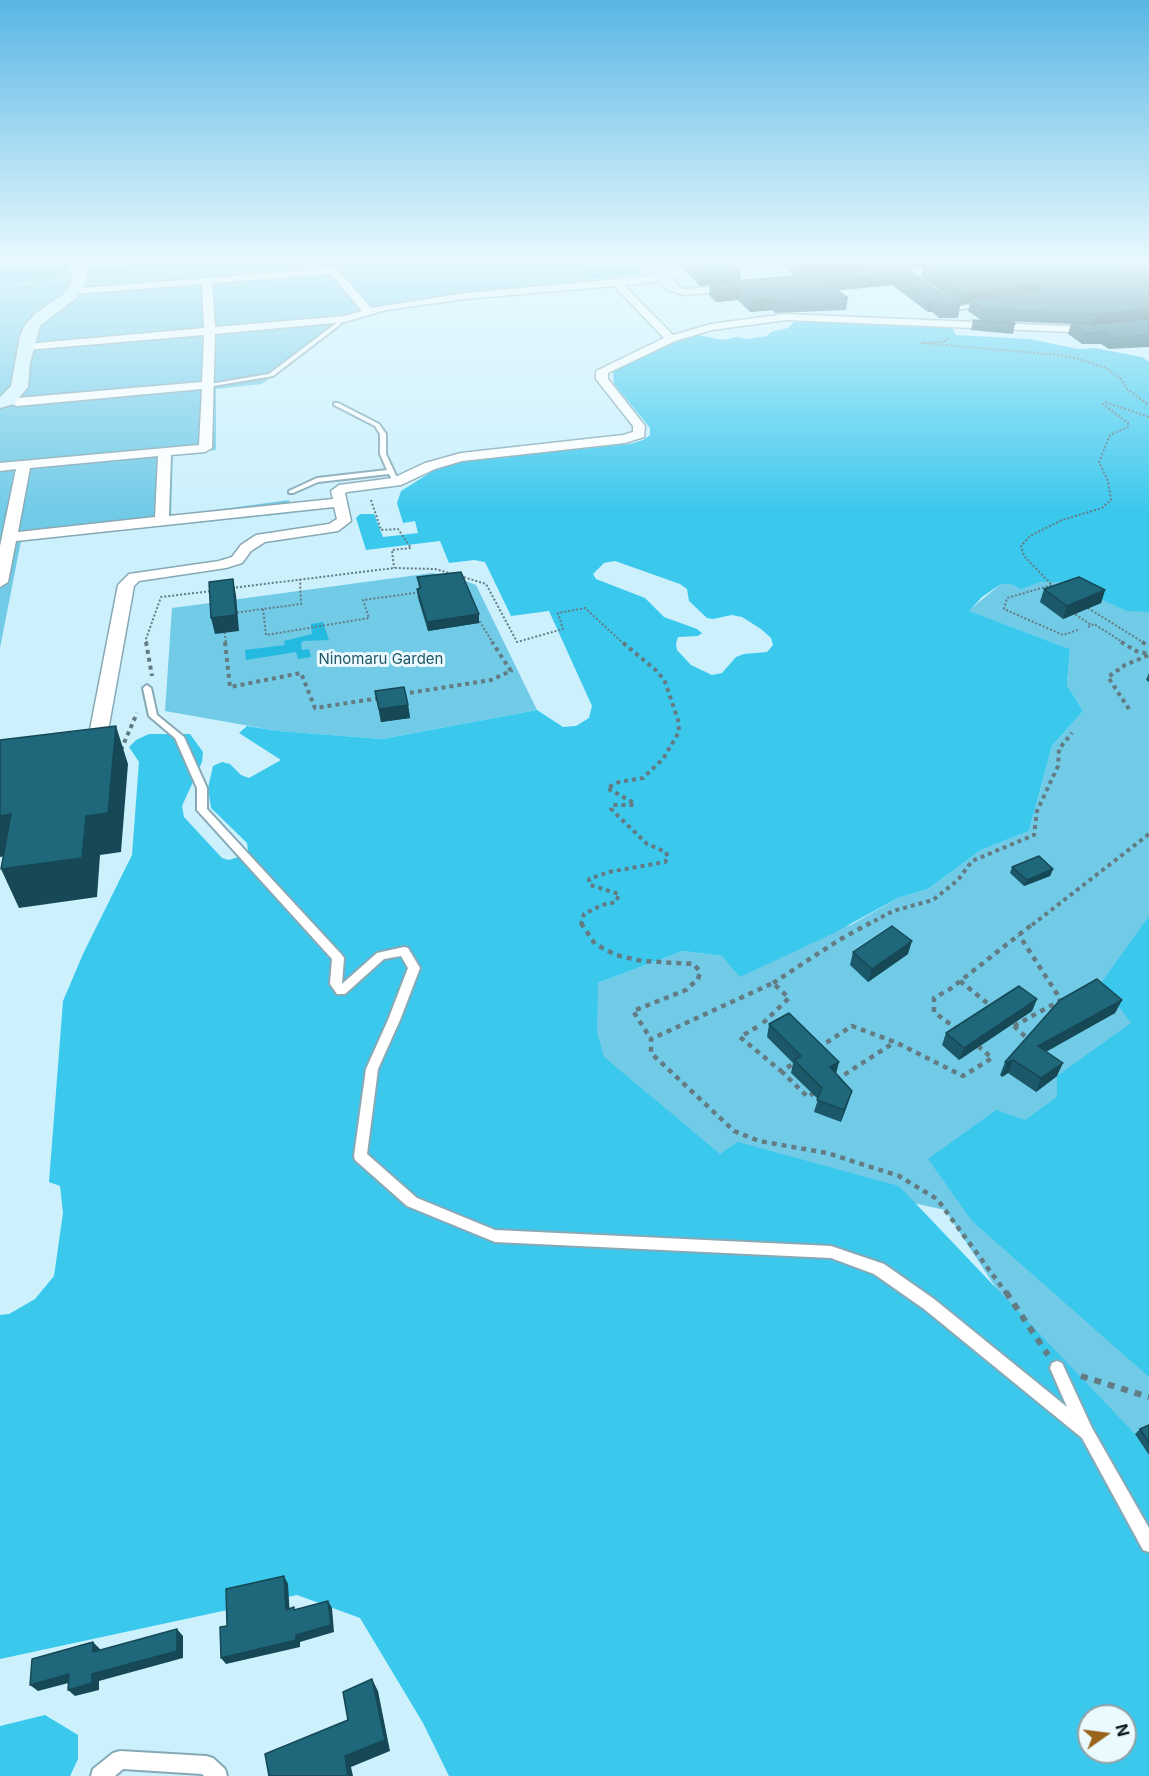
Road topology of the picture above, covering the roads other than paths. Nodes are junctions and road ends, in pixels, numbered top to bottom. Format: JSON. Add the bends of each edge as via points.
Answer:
{"nodes":[{"id":1,"x":27,"y":346,"type":"edge"},
{"id":2,"x":95,"y":346,"type":"edge"},
{"id":3,"x":209,"y":346,"type":"edge"},
{"id":4,"x":309,"y":346,"type":"edge"},
{"id":5,"x":656,"y":346,"type":"edge"},
{"id":6,"x":24,"y":355,"type":"junction"},
{"id":7,"x":207,"y":385,"type":"junction"},
{"id":8,"x":3,"y":396,"type":"edge"},
{"id":9,"x":336,"y":404,"type":"dead end"},
{"id":10,"x":165,"y":451,"type":"junction"},
{"id":11,"x":24,"y":465,"type":"junction"},
{"id":12,"x":0,"y":467,"type":"edge"},
{"id":13,"x":394,"y":477,"type":"junction"},
{"id":14,"x":291,"y":492,"type":"dead end"},
{"id":15,"x":340,"y":502,"type":"junction"},
{"id":16,"x":162,"y":520,"type":"junction"},
{"id":17,"x":9,"y":537,"type":"junction"},
{"id":18,"x":0,"y":582,"type":"edge"},
{"id":19,"x":147,"y":688,"type":"dead end"},
{"id":20,"x":63,"y":755,"type":"edge"},
{"id":21,"x":1057,"y":1368,"type":"road end"},
{"id":22,"x":1087,"y":1433,"type":"junction"},
{"id":23,"x":1149,"y":1544,"type":"edge"},
{"id":24,"x":100,"y":1776,"type":"edge"},
{"id":25,"x":218,"y":1776,"type":"edge"}],
"edges":[{"from":1,"to":6,"type":"street"},
{"from":2,"to":6,"type":"street"},
{"from":3,"to":7,"type":"street"},
{"from":4,"to":7,"type":"lane","via":[[271,375]]},
{"from":5,"to":13,"type":"street","via":[[602,370],[602,379],[639,426],[639,434],[625,439],[460,457]]},
{"from":6,"to":8,"type":"street","via":[[20,387]]},
{"from":7,"to":8,"type":"street","via":[[17,402]]},
{"from":7,"to":10,"type":"street","via":[[205,448]]},
{"from":9,"to":13,"type":"lane","via":[[377,425],[383,434],[381,447]]},
{"from":10,"to":11,"type":"street"},
{"from":10,"to":16,"type":"street"},
{"from":11,"to":12,"type":"street"},
{"from":11,"to":17,"type":"street"},
{"from":13,"to":14,"type":"lane","via":[[317,480]]},
{"from":13,"to":15,"type":"street","via":[[344,488],[338,491]]},
{"from":15,"to":16,"type":"street"},
{"from":15,"to":20,"type":"street","via":[[344,521],[333,528],[261,538],[237,560],[221,565],[134,577],[126,585],[97,742],[84,752]]},
{"from":16,"to":17,"type":"street"},
{"from":17,"to":18,"type":"street"},
{"from":19,"to":22,"type":"lane","via":[[153,716],[179,738],[202,788],[202,810],[338,958],[336,984],[341,991],[381,956],[404,951],[414,968],[372,1069],[360,1156],[412,1202],[495,1236],[831,1252],[879,1269]]},
{"from":21,"to":22,"type":"lane"},
{"from":22,"to":23,"type":"lane"},
{"from":24,"to":25,"type":"lane","via":[[120,1760],[206,1765]]}]}
